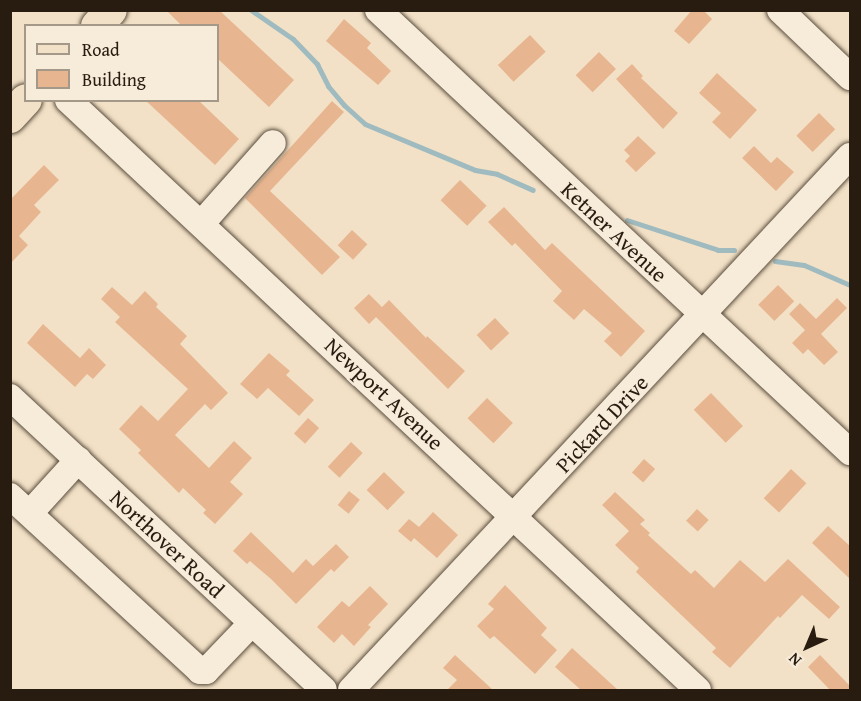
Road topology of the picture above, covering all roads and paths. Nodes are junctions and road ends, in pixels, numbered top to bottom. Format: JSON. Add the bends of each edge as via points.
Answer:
{"nodes":[{"id":1,"x":111,"y":10,"type":"edge"},
{"id":2,"x":378,"y":10,"type":"edge"},
{"id":3,"x":780,"y":10,"type":"edge"},
{"id":4,"x":99,"y":24,"type":"edge"},
{"id":5,"x":850,"y":77,"type":"edge"},
{"id":6,"x":24,"y":102,"type":"edge"},
{"id":7,"x":70,"y":102,"type":"edge"},
{"id":8,"x":10,"y":117,"type":"edge"},
{"id":9,"x":273,"y":143,"type":"dead end"},
{"id":10,"x":850,"y":156,"type":"edge"},
{"id":11,"x":201,"y":224,"type":"junction"},
{"id":12,"x":705,"y":315,"type":"junction"},
{"id":13,"x":10,"y":397,"type":"edge"},
{"id":14,"x":850,"y":452,"type":"edge"},
{"id":15,"x":78,"y":460,"type":"junction"},
{"id":16,"x":10,"y":496,"type":"edge"},
{"id":17,"x":30,"y":513,"type":"junction"},
{"id":18,"x":515,"y":516,"type":"junction"},
{"id":19,"x":252,"y":623,"type":"junction"},
{"id":20,"x":324,"y":690,"type":"edge"},
{"id":21,"x":351,"y":690,"type":"edge"},
{"id":22,"x":698,"y":690,"type":"edge"}],
"edges":[{"from":1,"to":4,"type":"main road"},
{"from":2,"to":12,"type":"street","name":"Ketner Avenue"},
{"from":3,"to":5,"type":"street"},
{"from":6,"to":8,"type":"main road"},
{"from":7,"to":11,"type":"street","name":"Newport Avenue"},
{"from":9,"to":11,"type":"street"},
{"from":10,"to":12,"type":"street","name":"Pickard Drive"},
{"from":11,"to":18,"type":"street","name":"Newport Avenue"},
{"from":12,"to":14,"type":"street","name":"Ketner Avenue"},
{"from":12,"to":18,"type":"street","name":"Pickard Drive"},
{"from":13,"to":15,"type":"street","name":"Northover Road"},
{"from":15,"to":17,"type":"street"},
{"from":15,"to":19,"type":"street","name":"Northover Road"},
{"from":16,"to":17,"type":"street"},
{"from":17,"to":19,"type":"street","via":[[200,670],[206,671]]},
{"from":18,"to":21,"type":"street","name":"Pickard Drive"},
{"from":18,"to":22,"type":"street","name":"Newport Avenue"},
{"from":19,"to":20,"type":"street","name":"Northover Road"}]}
